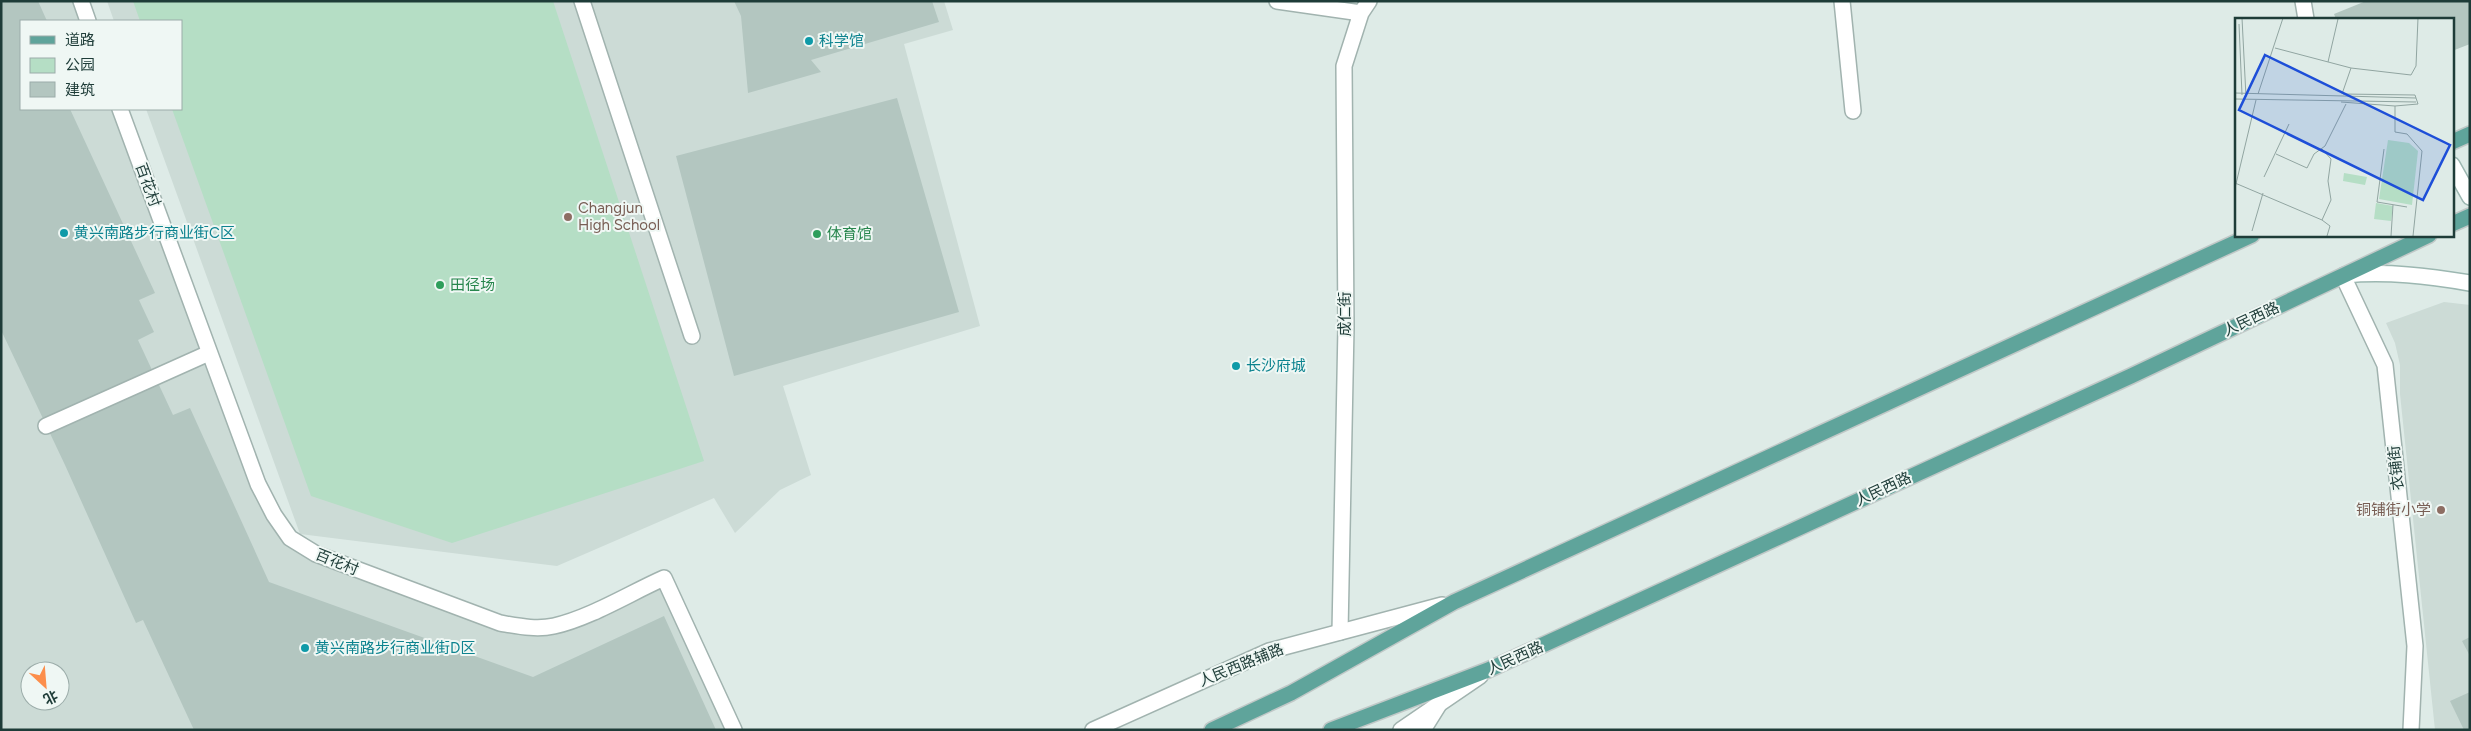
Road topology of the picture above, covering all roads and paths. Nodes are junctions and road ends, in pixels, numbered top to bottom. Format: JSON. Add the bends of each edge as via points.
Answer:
{"nodes":[{"id":1,"x":81,"y":1,"type":"edge"},
{"id":2,"x":582,"y":1,"type":"edge"},
{"id":3,"x":1277,"y":1,"type":"edge"},
{"id":4,"x":1842,"y":1,"type":"edge"},
{"id":5,"x":2303,"y":1,"type":"edge"},
{"id":6,"x":1365,"y":7,"type":"edge"},
{"id":7,"x":2306,"y":18,"type":"edge"},
{"id":8,"x":88,"y":20,"type":"edge"},
{"id":9,"x":120,"y":110,"type":"edge"},
{"id":10,"x":1853,"y":111,"type":"dead end"},
{"id":11,"x":2470,"y":134,"type":"edge"},
{"id":12,"x":2454,"y":141,"type":"edge"},
{"id":13,"x":2454,"y":168,"type":"edge"},
{"id":14,"x":2470,"y":196,"type":"edge"},
{"id":15,"x":2470,"y":216,"type":"edge"},
{"id":16,"x":2454,"y":223,"type":"edge"},
{"id":17,"x":2250,"y":236,"type":"edge"},
{"id":18,"x":2427,"y":236,"type":"edge"},
{"id":19,"x":2343,"y":276,"type":"junction"},
{"id":20,"x":2470,"y":283,"type":"edge"},
{"id":21,"x":692,"y":336,"type":"dead end"},
{"id":22,"x":209,"y":353,"type":"junction"},
{"id":23,"x":46,"y":426,"type":"dead end"},
{"id":24,"x":1454,"y":602,"type":"junction"},
{"id":25,"x":1340,"y":632,"type":"junction"},
{"id":26,"x":1488,"y":670,"type":"junction"},
{"id":27,"x":1440,"y":703,"type":"junction"},
{"id":28,"x":734,"y":730,"type":"edge"},
{"id":29,"x":1093,"y":730,"type":"edge"},
{"id":30,"x":1212,"y":730,"type":"edge"},
{"id":31,"x":1331,"y":730,"type":"edge"},
{"id":32,"x":1401,"y":730,"type":"edge"},
{"id":33,"x":1423,"y":730,"type":"edge"},
{"id":34,"x":2411,"y":730,"type":"edge"}],
"edges":[{"from":1,"to":8,"type":"street"},
{"from":2,"to":21,"type":"street"},
{"from":3,"to":6,"type":"street"},
{"from":4,"to":10,"type":"street"},
{"from":5,"to":7,"type":"street"},
{"from":6,"to":25,"type":"street","name":"成仁街","via":[[1344,66],[1346,327]]},
{"from":9,"to":22,"type":"street","name":"百花村"},
{"from":11,"to":12,"type":"main road"},
{"from":13,"to":14,"type":"street"},
{"from":15,"to":16,"type":"main road"},
{"from":17,"to":24,"type":"main road"},
{"from":18,"to":19,"type":"main road","name":"人民西路"},
{"from":19,"to":20,"type":"street","via":[[2372,273]]},
{"from":19,"to":26,"type":"main road","name":"人民西路"},
{"from":19,"to":34,"type":"street","name":"衣铺街","via":[[2385,365],[2415,646]]},
{"from":22,"to":23,"type":"street"},
{"from":22,"to":28,"type":"street","name":"百花村","via":[[258,484],[290,538],[316,554],[500,623],[528,627],[554,626],[664,578]]},
{"from":24,"to":25,"type":"street","name":"人民西路辅路"},
{"from":24,"to":30,"type":"main road","via":[[1291,693]]},
{"from":25,"to":29,"type":"street","name":"人民西路辅路","via":[[1269,651]]},
{"from":26,"to":27,"type":"street"},
{"from":26,"to":31,"type":"main road","name":"人民西路"},
{"from":27,"to":32,"type":"street"},
{"from":27,"to":33,"type":"street"}]}
